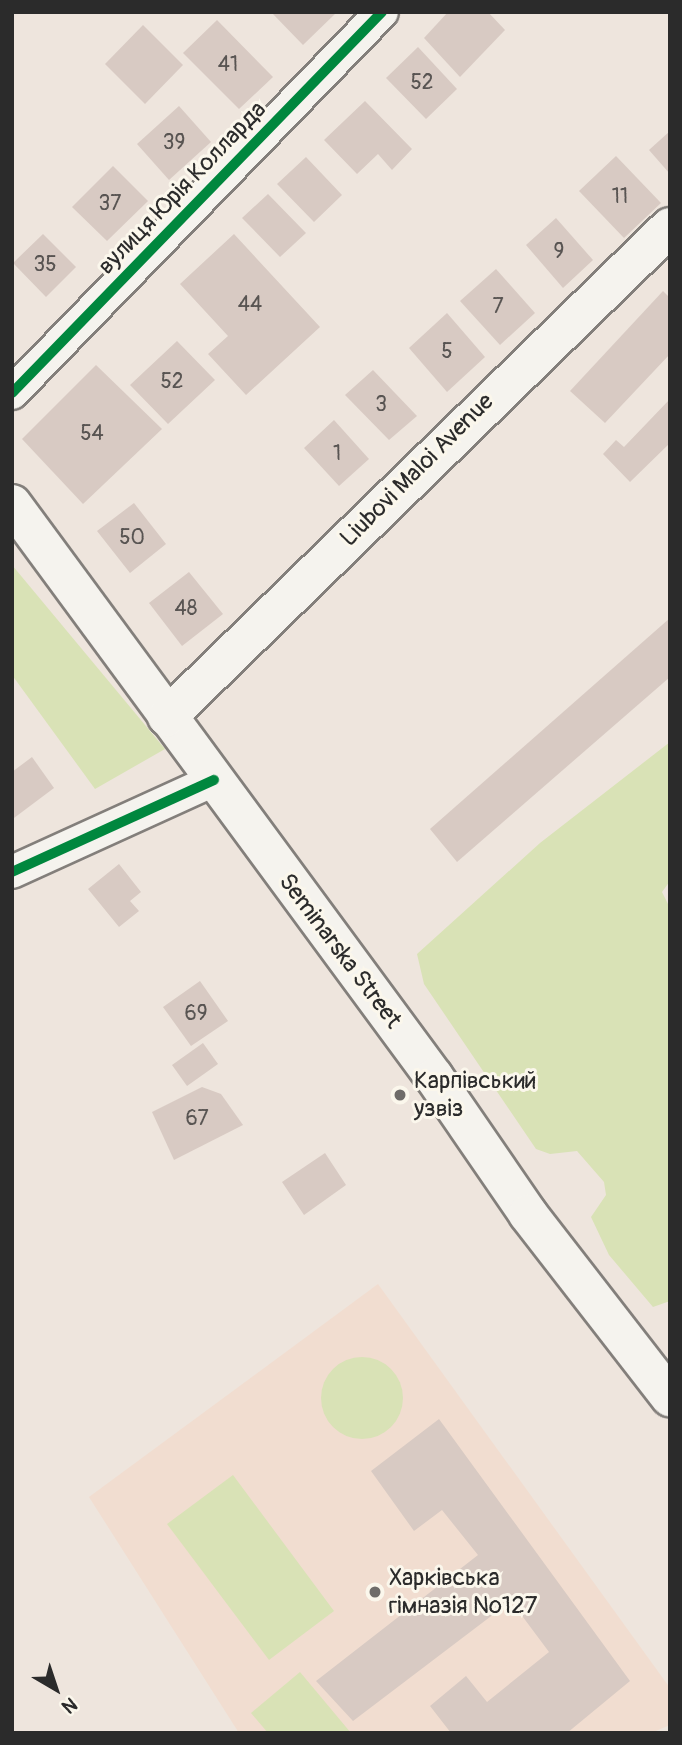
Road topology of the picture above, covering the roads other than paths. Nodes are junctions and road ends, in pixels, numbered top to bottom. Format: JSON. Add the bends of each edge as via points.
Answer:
{"nodes":[{"id":1,"x":382,"y":12,"type":"edge"},
{"id":2,"x":670,"y":226,"type":"edge"},
{"id":3,"x":12,"y":393,"type":"edge"},
{"id":4,"x":12,"y":505,"type":"edge"},
{"id":5,"x":167,"y":717,"type":"junction"},
{"id":6,"x":214,"y":780,"type":"junction"},
{"id":7,"x":12,"y":872,"type":"edge"},
{"id":8,"x":670,"y":1396,"type":"edge"}],
"edges":[{"from":1,"to":3,"type":"street","name":"вулиця Юрія Колларда"},
{"from":2,"to":5,"type":"main road","name":"Liubovi Maloi Avenue"},
{"from":4,"to":5,"type":"main road","name":"Seminarska Street"},
{"from":5,"to":6,"type":"main road","name":"Seminarska Street"},
{"from":6,"to":7,"type":"street"},
{"from":6,"to":8,"type":"main road","name":"Seminarska Street","via":[[434,1077],[528,1214]]}]}
